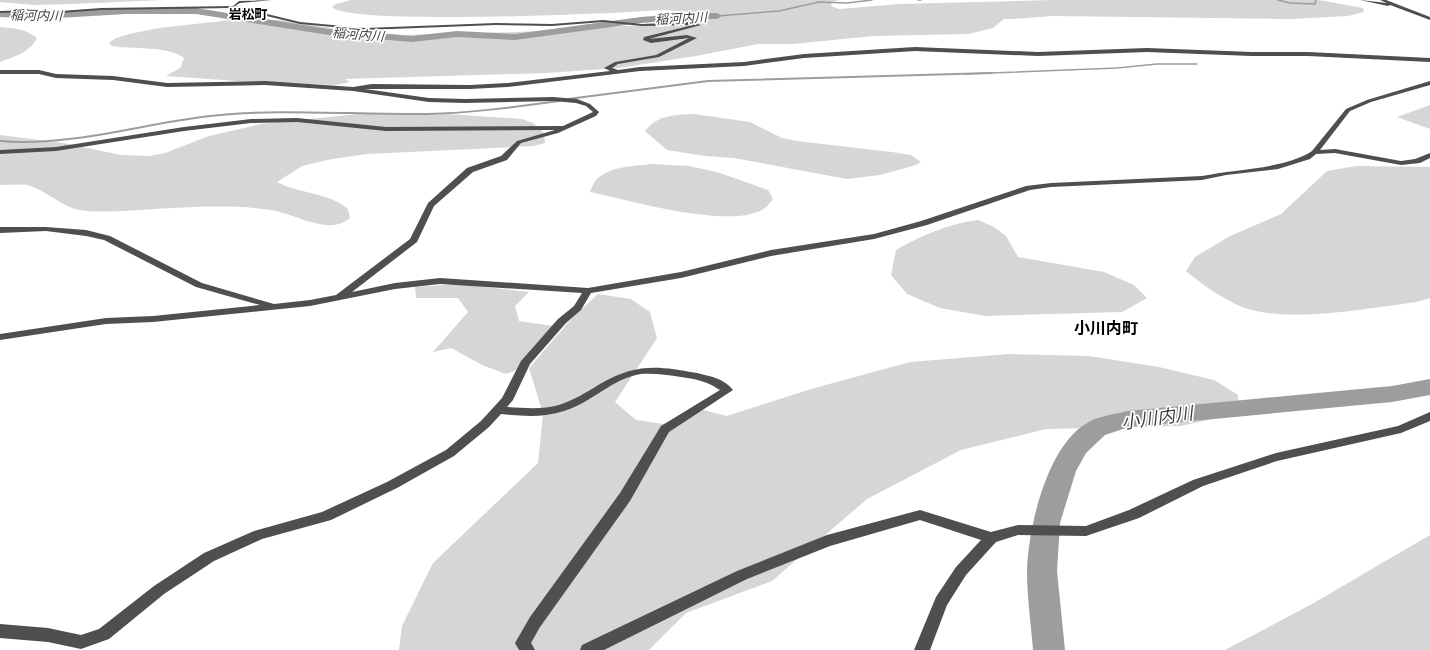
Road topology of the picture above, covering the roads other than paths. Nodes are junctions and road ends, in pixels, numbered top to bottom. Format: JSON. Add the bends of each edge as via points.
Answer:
{"nodes":[{"id":1,"x":270,"y":0,"type":"edge"},
{"id":2,"x":624,"y":0,"type":"edge"},
{"id":3,"x":636,"y":0,"type":"edge"},
{"id":4,"x":1362,"y":0,"type":"edge"},
{"id":5,"x":1382,"y":0,"type":"edge"},
{"id":6,"x":1400,"y":7,"type":"junction"},
{"id":7,"x":241,"y":8,"type":"junction"},
{"id":8,"x":0,"y":12,"type":"edge"},
{"id":9,"x":1430,"y":18,"type":"edge"},
{"id":10,"x":1430,"y":60,"type":"edge"},
{"id":11,"x":0,"y":72,"type":"edge"},
{"id":12,"x":619,"y":72,"type":"junction"},
{"id":13,"x":1430,"y":83,"type":"edge"},
{"id":14,"x":353,"y":89,"type":"junction"},
{"id":15,"x":566,"y":128,"type":"junction"},
{"id":16,"x":0,"y":152,"type":"edge"},
{"id":17,"x":1314,"y":152,"type":"junction"},
{"id":18,"x":1430,"y":155,"type":"edge"},
{"id":19,"x":0,"y":230,"type":"edge"},
{"id":20,"x":588,"y":292,"type":"junction"},
{"id":21,"x":336,"y":299,"type":"junction"},
{"id":22,"x":276,"y":307,"type":"junction"},
{"id":23,"x":0,"y":337,"type":"edge"},
{"id":24,"x":498,"y":410,"type":"junction"},
{"id":25,"x":1430,"y":416,"type":"edge"},
{"id":26,"x":991,"y":538,"type":"junction"},
{"id":27,"x":0,"y":631,"type":"edge"},
{"id":28,"x":527,"y":650,"type":"edge"},
{"id":29,"x":588,"y":650,"type":"edge"},
{"id":30,"x":922,"y":650,"type":"edge"}],
"edges":[{"from":1,"to":7,"type":"street","via":[[235,4]]},
{"from":2,"to":3,"type":"street"},
{"from":4,"to":6,"type":"street"},
{"from":5,"to":6,"type":"street"},
{"from":6,"to":9,"type":"street"},
{"from":7,"to":8,"type":"street","via":[[168,7],[47,13]]},
{"from":7,"to":12,"type":"street","via":[[300,23],[365,29],[496,24],[552,25],[607,21],[699,25],[646,38],[651,41],[687,36],[694,38],[657,56],[617,63],[606,68]]},
{"from":10,"to":12,"type":"street","via":[[1321,54],[1147,50],[1038,54],[915,49]]},
{"from":11,"to":14,"type":"street","via":[[39,72],[56,76],[113,78],[167,85],[253,83]]},
{"from":12,"to":14,"type":"street","via":[[506,85],[372,86]]},
{"from":13,"to":17,"type":"street","via":[[1348,110]]},
{"from":14,"to":15,"type":"street","via":[[429,100],[577,101],[588,105],[596,112]]},
{"from":15,"to":16,"type":"street","via":[[386,129],[310,121],[262,120],[56,149]]},
{"from":15,"to":21,"type":"street","via":[[519,142],[504,158],[470,170],[431,205],[414,240]]},
{"from":17,"to":18,"type":"street","via":[[1335,151],[1401,163],[1417,161]]},
{"from":17,"to":20,"type":"street","via":[[1278,167],[1202,178],[1051,184],[1029,188],[924,223],[874,236],[771,253],[681,275]]},
{"from":19,"to":22,"type":"street","via":[[46,229],[108,238],[199,285]]},
{"from":20,"to":21,"type":"street","via":[[440,281],[395,286]]},
{"from":20,"to":24,"type":"street","via":[[578,308],[562,321],[525,363],[508,400]]},
{"from":21,"to":22,"type":"street"},
{"from":22,"to":23,"type":"street","via":[[106,321]]},
{"from":24,"to":27,"type":"street","via":[[450,454],[392,485],[326,516],[260,535],[209,557],[159,590],[104,634],[81,642]]},
{"from":24,"to":28,"type":"street","via":[[551,411],[580,401],[638,371],[666,371],[717,381],[727,390],[665,429],[625,497],[535,622],[523,643]]},
{"from":25,"to":26,"type":"street","via":[[1400,429],[1268,460],[1198,483],[1134,514],[1086,531],[1018,530]]},
{"from":26,"to":29,"type":"street","via":[[920,515],[828,540],[742,575]]},
{"from":26,"to":30,"type":"street","via":[[961,571],[941,602]]}]}
